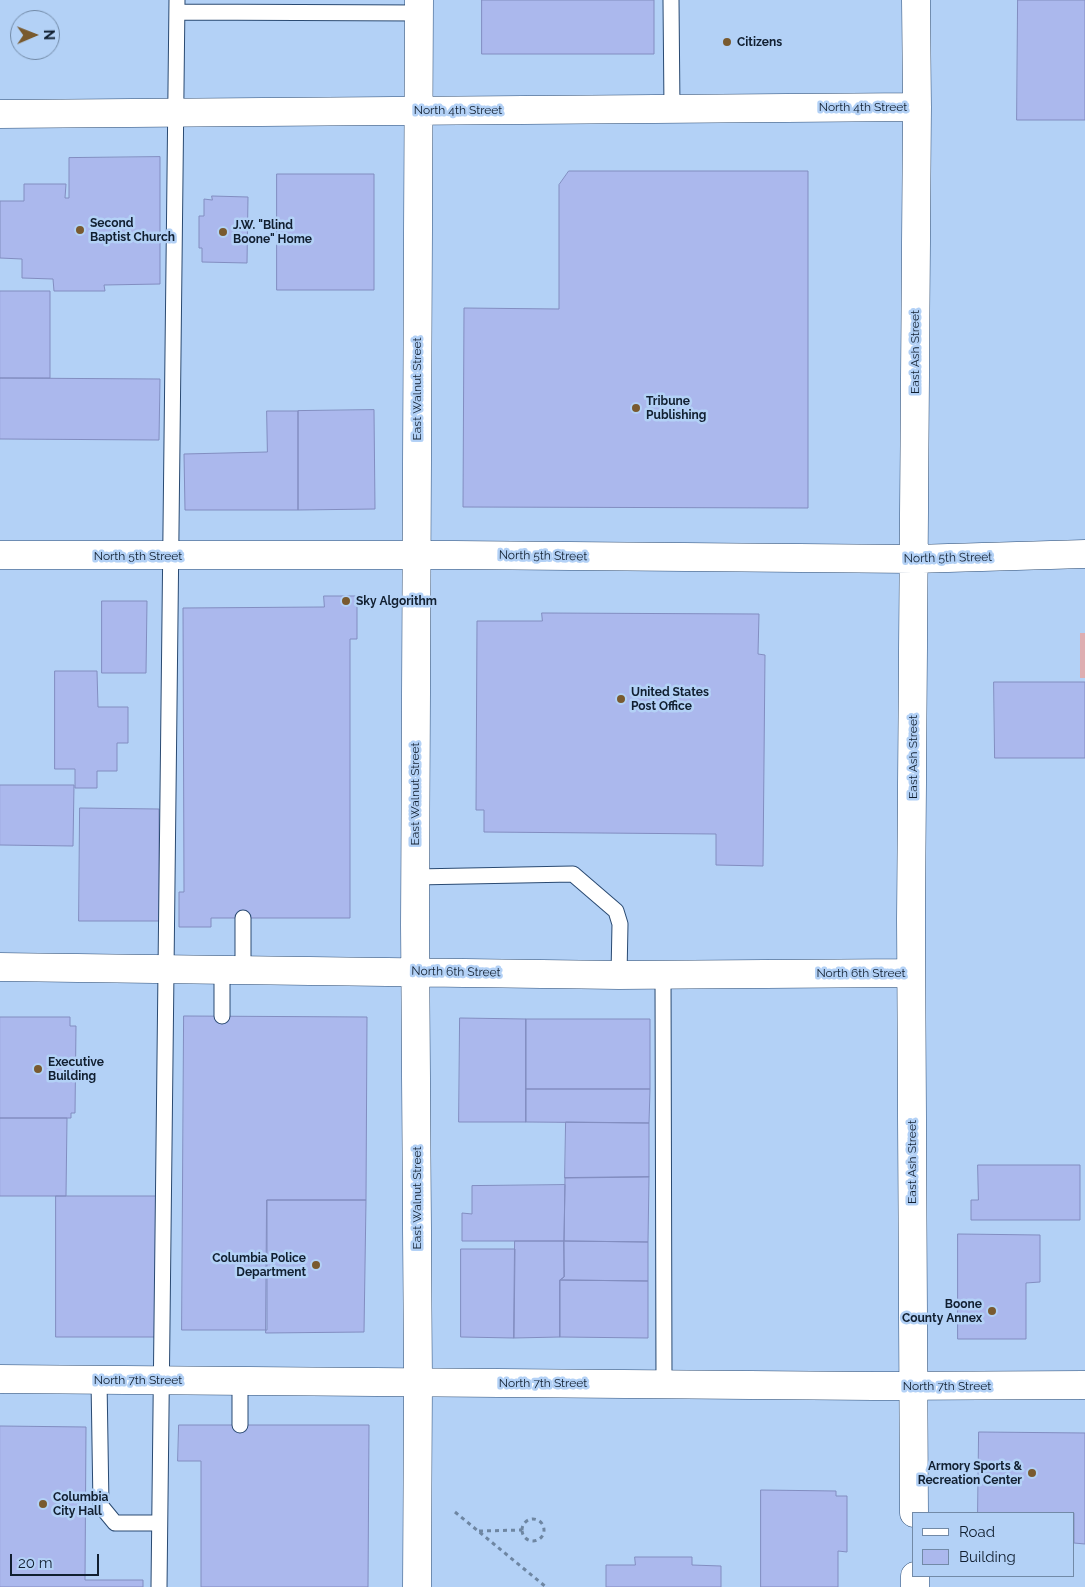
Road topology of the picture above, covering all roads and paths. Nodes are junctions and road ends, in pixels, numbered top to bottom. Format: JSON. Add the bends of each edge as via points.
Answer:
{"nodes":[{"id":1,"x":671,"y":0,"type":"edge"},
{"id":2,"x":916,"y":0,"type":"edge"},
{"id":3,"x":177,"y":6,"type":"edge"},
{"id":4,"x":419,"y":6,"type":"edge"},
{"id":5,"x":917,"y":107,"type":"junction"},
{"id":6,"x":672,"y":109,"type":"junction"},
{"id":7,"x":418,"y":110,"type":"junction"},
{"id":8,"x":0,"y":114,"type":"edge"},
{"id":9,"x":177,"y":114,"type":"junction"},
{"id":10,"x":1085,"y":554,"type":"edge"},
{"id":11,"x":0,"y":555,"type":"edge"},
{"id":12,"x":416,"y":555,"type":"junction"},
{"id":13,"x":170,"y":556,"type":"junction"},
{"id":14,"x":914,"y":559,"type":"junction"},
{"id":15,"x":415,"y":877,"type":"junction"},
{"id":16,"x":243,"y":918,"type":"dead end"},
{"id":17,"x":0,"y":967,"type":"edge"},
{"id":18,"x":166,"y":968,"type":"junction"},
{"id":19,"x":232,"y":969,"type":"junction"},
{"id":20,"x":415,"y":971,"type":"junction"},
{"id":21,"x":911,"y":973,"type":"junction"},
{"id":22,"x":619,"y":975,"type":"junction"},
{"id":23,"x":663,"y":975,"type":"junction"},
{"id":24,"x":222,"y":1016,"type":"dead end"},
{"id":25,"x":0,"y":1379,"type":"edge"},
{"id":26,"x":99,"y":1380,"type":"junction"},
{"id":27,"x":160,"y":1380,"type":"junction"},
{"id":28,"x":240,"y":1381,"type":"junction"},
{"id":29,"x":418,"y":1381,"type":"junction"},
{"id":30,"x":664,"y":1384,"type":"junction"},
{"id":31,"x":1085,"y":1385,"type":"edge"},
{"id":32,"x":914,"y":1386,"type":"junction"},
{"id":33,"x":240,"y":1425,"type":"dead end"},
{"id":34,"x":455,"y":1512,"type":"dead end"},
{"id":35,"x":914,"y":1512,"type":"edge"},
{"id":36,"x":159,"y":1523,"type":"junction"},
{"id":37,"x":478,"y":1530,"type":"junction"},
{"id":38,"x":522,"y":1530,"type":"junction"},
{"id":39,"x":159,"y":1587,"type":"edge"},
{"id":40,"x":417,"y":1587,"type":"edge"},
{"id":41,"x":546,"y":1587,"type":"edge"}],
"edges":[{"from":1,"to":6,"type":"lane"},
{"from":2,"to":5,"type":"street","name":"East Ash Street"},
{"from":3,"to":4,"type":"lane"},
{"from":3,"to":9,"type":"lane"},
{"from":4,"to":7,"type":"street","name":"East Walnut Street"},
{"from":5,"to":6,"type":"street","name":"North 4th Street"},
{"from":5,"to":14,"type":"street","name":"East Ash Street"},
{"from":6,"to":7,"type":"street","name":"North 4th Street"},
{"from":7,"to":9,"type":"street","name":"North 4th Street"},
{"from":7,"to":12,"type":"street","name":"East Walnut Street"},
{"from":8,"to":9,"type":"street","name":"North 4th Street"},
{"from":9,"to":13,"type":"lane"},
{"from":10,"to":14,"type":"street","name":"North 5th Street"},
{"from":11,"to":13,"type":"street","name":"North 5th Street"},
{"from":12,"to":13,"type":"street","name":"North 5th Street"},
{"from":12,"to":14,"type":"street","name":"North 5th Street"},
{"from":12,"to":15,"type":"street","name":"East Walnut Street"},
{"from":13,"to":18,"type":"lane"},
{"from":14,"to":21,"type":"street","name":"East Ash Street"},
{"from":15,"to":20,"type":"street","name":"East Walnut Street"},
{"from":15,"to":22,"type":"lane","via":[[573,874],[616,911],[620,924]]},
{"from":16,"to":19,"type":"lane"},
{"from":17,"to":18,"type":"street","name":"North 6th Street"},
{"from":18,"to":19,"type":"street","name":"North 6th Street"},
{"from":18,"to":27,"type":"lane"},
{"from":19,"to":20,"type":"street","name":"North 6th Street"},
{"from":19,"to":24,"type":"lane"},
{"from":20,"to":22,"type":"street","name":"North 6th Street"},
{"from":20,"to":29,"type":"street","name":"East Walnut Street"},
{"from":21,"to":23,"type":"street","name":"North 6th Street"},
{"from":21,"to":32,"type":"street","name":"East Ash Street"},
{"from":22,"to":23,"type":"street","name":"North 6th Street"},
{"from":23,"to":30,"type":"lane"},
{"from":25,"to":26,"type":"street","name":"North 7th Street"},
{"from":26,"to":27,"type":"street","name":"North 7th Street"},
{"from":26,"to":36,"type":"lane","via":[[101,1506],[115,1523]]},
{"from":27,"to":28,"type":"street","name":"North 7th Street"},
{"from":27,"to":36,"type":"lane"},
{"from":28,"to":29,"type":"street","name":"North 7th Street"},
{"from":28,"to":33,"type":"lane"},
{"from":29,"to":30,"type":"street","name":"North 7th Street"},
{"from":29,"to":40,"type":"street","name":"East Walnut Street"},
{"from":30,"to":32,"type":"street","name":"North 7th Street"},
{"from":31,"to":32,"type":"street","name":"North 7th Street"},
{"from":32,"to":35,"type":"street","name":"East Ash Street"},
{"from":34,"to":37,"type":"path"},
{"from":36,"to":39,"type":"lane"},
{"from":37,"to":38,"type":"path"},
{"from":37,"to":41,"type":"path"},
{"from":38,"to":38,"type":"path","via":[[524,1537],[530,1540],[540,1538],[543,1532],[540,1522],[534,1520],[524,1524]]}]}
